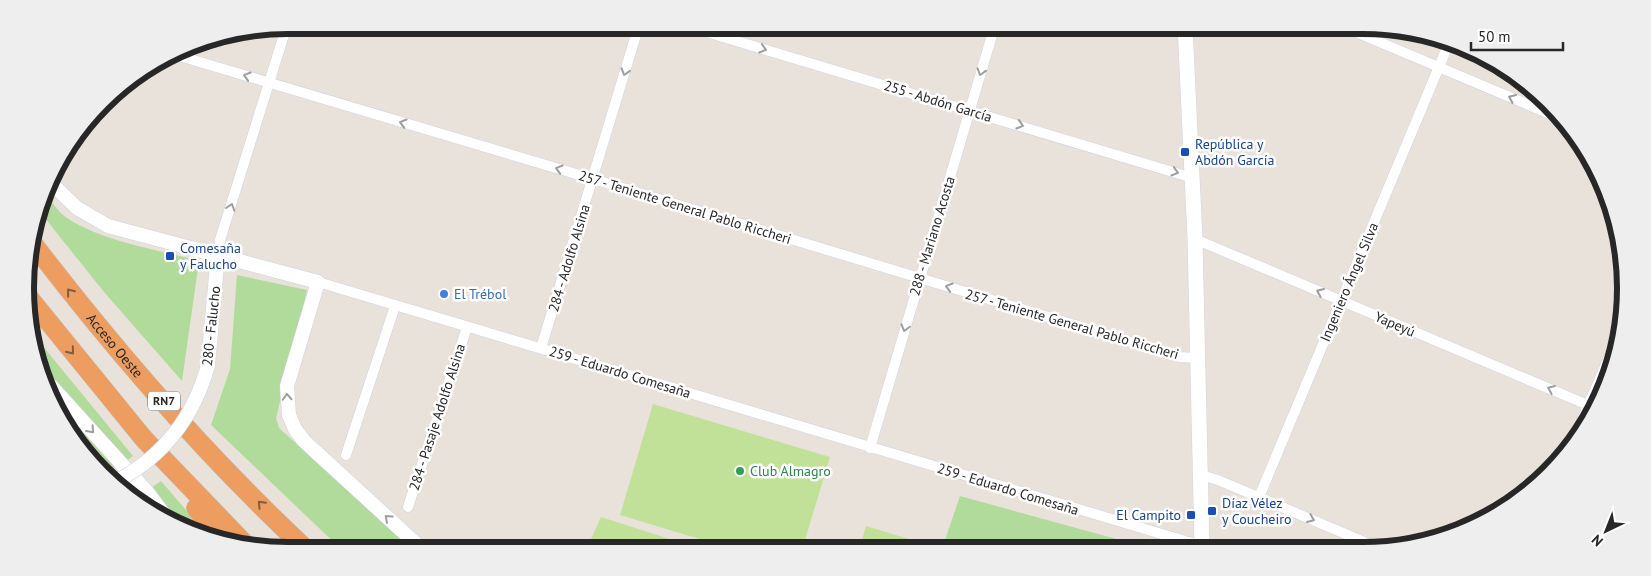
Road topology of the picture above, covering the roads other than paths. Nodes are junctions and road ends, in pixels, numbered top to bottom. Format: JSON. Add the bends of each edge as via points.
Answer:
{"nodes":[{"id":1,"x":284,"y":34,"type":"edge"},
{"id":2,"x":636,"y":34,"type":"edge"},
{"id":3,"x":713,"y":34,"type":"edge"},
{"id":4,"x":992,"y":34,"type":"edge"},
{"id":5,"x":1185,"y":34,"type":"edge"},
{"id":6,"x":1362,"y":34,"type":"edge"},
{"id":7,"x":1447,"y":48,"type":"edge"},
{"id":8,"x":183,"y":57,"type":"edge"},
{"id":9,"x":1439,"y":66,"type":"junction"},
{"id":10,"x":270,"y":83,"type":"junction"},
{"id":11,"x":970,"y":110,"type":"junction"},
{"id":12,"x":1550,"y":115,"type":"edge"},
{"id":13,"x":1193,"y":178,"type":"junction"},
{"id":14,"x":593,"y":179,"type":"junction"},
{"id":15,"x":55,"y":187,"type":"edge"},
{"id":16,"x":1195,"y":239,"type":"junction"},
{"id":17,"x":37,"y":250,"type":"edge"},
{"id":18,"x":218,"y":254,"type":"junction"},
{"id":19,"x":919,"y":278,"type":"junction"},
{"id":20,"x":318,"y":282,"type":"junction"},
{"id":21,"x":1341,"y":301,"type":"junction"},
{"id":22,"x":34,"y":304,"type":"edge"},
{"id":23,"x":395,"y":306,"type":"junction"},
{"id":24,"x":467,"y":327,"type":"junction"},
{"id":25,"x":541,"y":348,"type":"junction"},
{"id":26,"x":1197,"y":358,"type":"junction"},
{"id":27,"x":56,"y":391,"type":"edge"},
{"id":28,"x":1589,"y":405,"type":"edge"},
{"id":29,"x":144,"y":439,"type":"junction"},
{"id":30,"x":870,"y":448,"type":"junction"},
{"id":31,"x":346,"y":455,"type":"dead end"},
{"id":32,"x":1200,"y":475,"type":"junction"},
{"id":33,"x":120,"y":479,"type":"edge"},
{"id":34,"x":1259,"y":497,"type":"junction"},
{"id":35,"x":158,"y":506,"type":"edge"},
{"id":36,"x":408,"y":507,"type":"dead end"},
{"id":37,"x":214,"y":532,"type":"edge"},
{"id":38,"x":287,"y":532,"type":"junction"},
{"id":39,"x":238,"y":537,"type":"edge"},
{"id":40,"x":298,"y":542,"type":"edge"},
{"id":41,"x":300,"y":542,"type":"edge"},
{"id":42,"x":414,"y":542,"type":"edge"},
{"id":43,"x":1182,"y":542,"type":"edge"},
{"id":44,"x":1202,"y":542,"type":"edge"},
{"id":45,"x":1365,"y":542,"type":"edge"}],
"edges":[{"from":1,"to":10,"type":"street","name":"280 - Falucho"},
{"from":2,"to":14,"type":"street","name":"284 - Adolfo Alsina","one_way":true},
{"from":3,"to":11,"type":"street","name":"255 - Abdón García","one_way":true},
{"from":4,"to":11,"type":"street","name":"288 - Mariano Acosta","one_way":true},
{"from":5,"to":13,"type":"main road"},
{"from":6,"to":9,"type":"street"},
{"from":7,"to":9,"type":"street","name":"Ingeniero Ángel Silva"},
{"from":10,"to":8,"type":"street","name":"257 - Teniente General Pablo Riccheri","one_way":true},
{"from":12,"to":9,"type":"street","one_way":true},
{"from":9,"to":21,"type":"street","name":"Ingeniero Ángel Silva"},
{"from":14,"to":10,"type":"street","name":"257 - Teniente General Pablo Riccheri","one_way":true},
{"from":18,"to":10,"type":"street","name":"280 - Falucho","one_way":true},
{"from":11,"to":13,"type":"street","name":"255 - Abdón García","one_way":true},
{"from":11,"to":19,"type":"street","name":"288 - Mariano Acosta"},
{"from":13,"to":16,"type":"main road"},
{"from":14,"to":19,"type":"street","name":"257 - Teniente General Pablo Riccheri"},
{"from":14,"to":25,"type":"street","name":"284 - Adolfo Alsina"},
{"from":15,"to":18,"type":"street","name":"259 - Eduardo Comesaña","via":[[78,208],[108,226]]},
{"from":21,"to":16,"type":"street","name":"Yapeyú","one_way":true},
{"from":16,"to":26,"type":"main road"},
{"from":38,"to":17,"type":"highway","name":"Acceso Oeste","number":"RN7","one_way":true,"via":[[142,376]]},
{"from":18,"to":20,"type":"street","name":"259 - Eduardo Comesaña"},
{"from":18,"to":33,"type":"street","name":"280 - Falucho","bridge":true,"via":[[208,365],[194,405],[179,428],[151,459]]},
{"from":26,"to":19,"type":"street","name":"257 - Teniente General Pablo Riccheri","one_way":true,"via":[[1180,357]]},
{"from":19,"to":30,"type":"street","name":"288 - Mariano Acosta","one_way":true},
{"from":20,"to":23,"type":"street","name":"259 - Eduardo Comesaña"},
{"from":42,"to":20,"type":"street","one_way":true,"via":[[304,441],[289,415],[287,386]]},
{"from":28,"to":21,"type":"street","name":"Yapeyú","one_way":true},
{"from":21,"to":34,"type":"street","name":"Ingeniero Ángel Silva"},
{"from":22,"to":29,"type":"highway","one_way":true},
{"from":23,"to":24,"type":"street","name":"259 - Eduardo Comesaña"},
{"from":23,"to":31,"type":"street"},
{"from":24,"to":25,"type":"street","name":"259 - Eduardo Comesaña"},
{"from":24,"to":36,"type":"street","name":"284 - Pasaje Adolfo Alsina"},
{"from":25,"to":30,"type":"street","name":"259 - Eduardo Comesaña"},
{"from":26,"to":32,"type":"main road"},
{"from":27,"to":35,"type":"street","one_way":true},
{"from":29,"to":37,"type":"highway"},
{"from":29,"to":39,"type":"highway"},
{"from":30,"to":43,"type":"street","name":"259 - Eduardo Comesaña"},
{"from":32,"to":34,"type":"street"},
{"from":32,"to":44,"type":"main road"},
{"from":34,"to":45,"type":"street","one_way":true},
{"from":38,"to":40,"type":"highway","name":"Acceso Oeste","number":"RN7"},
{"from":38,"to":41,"type":"highway"}]}
